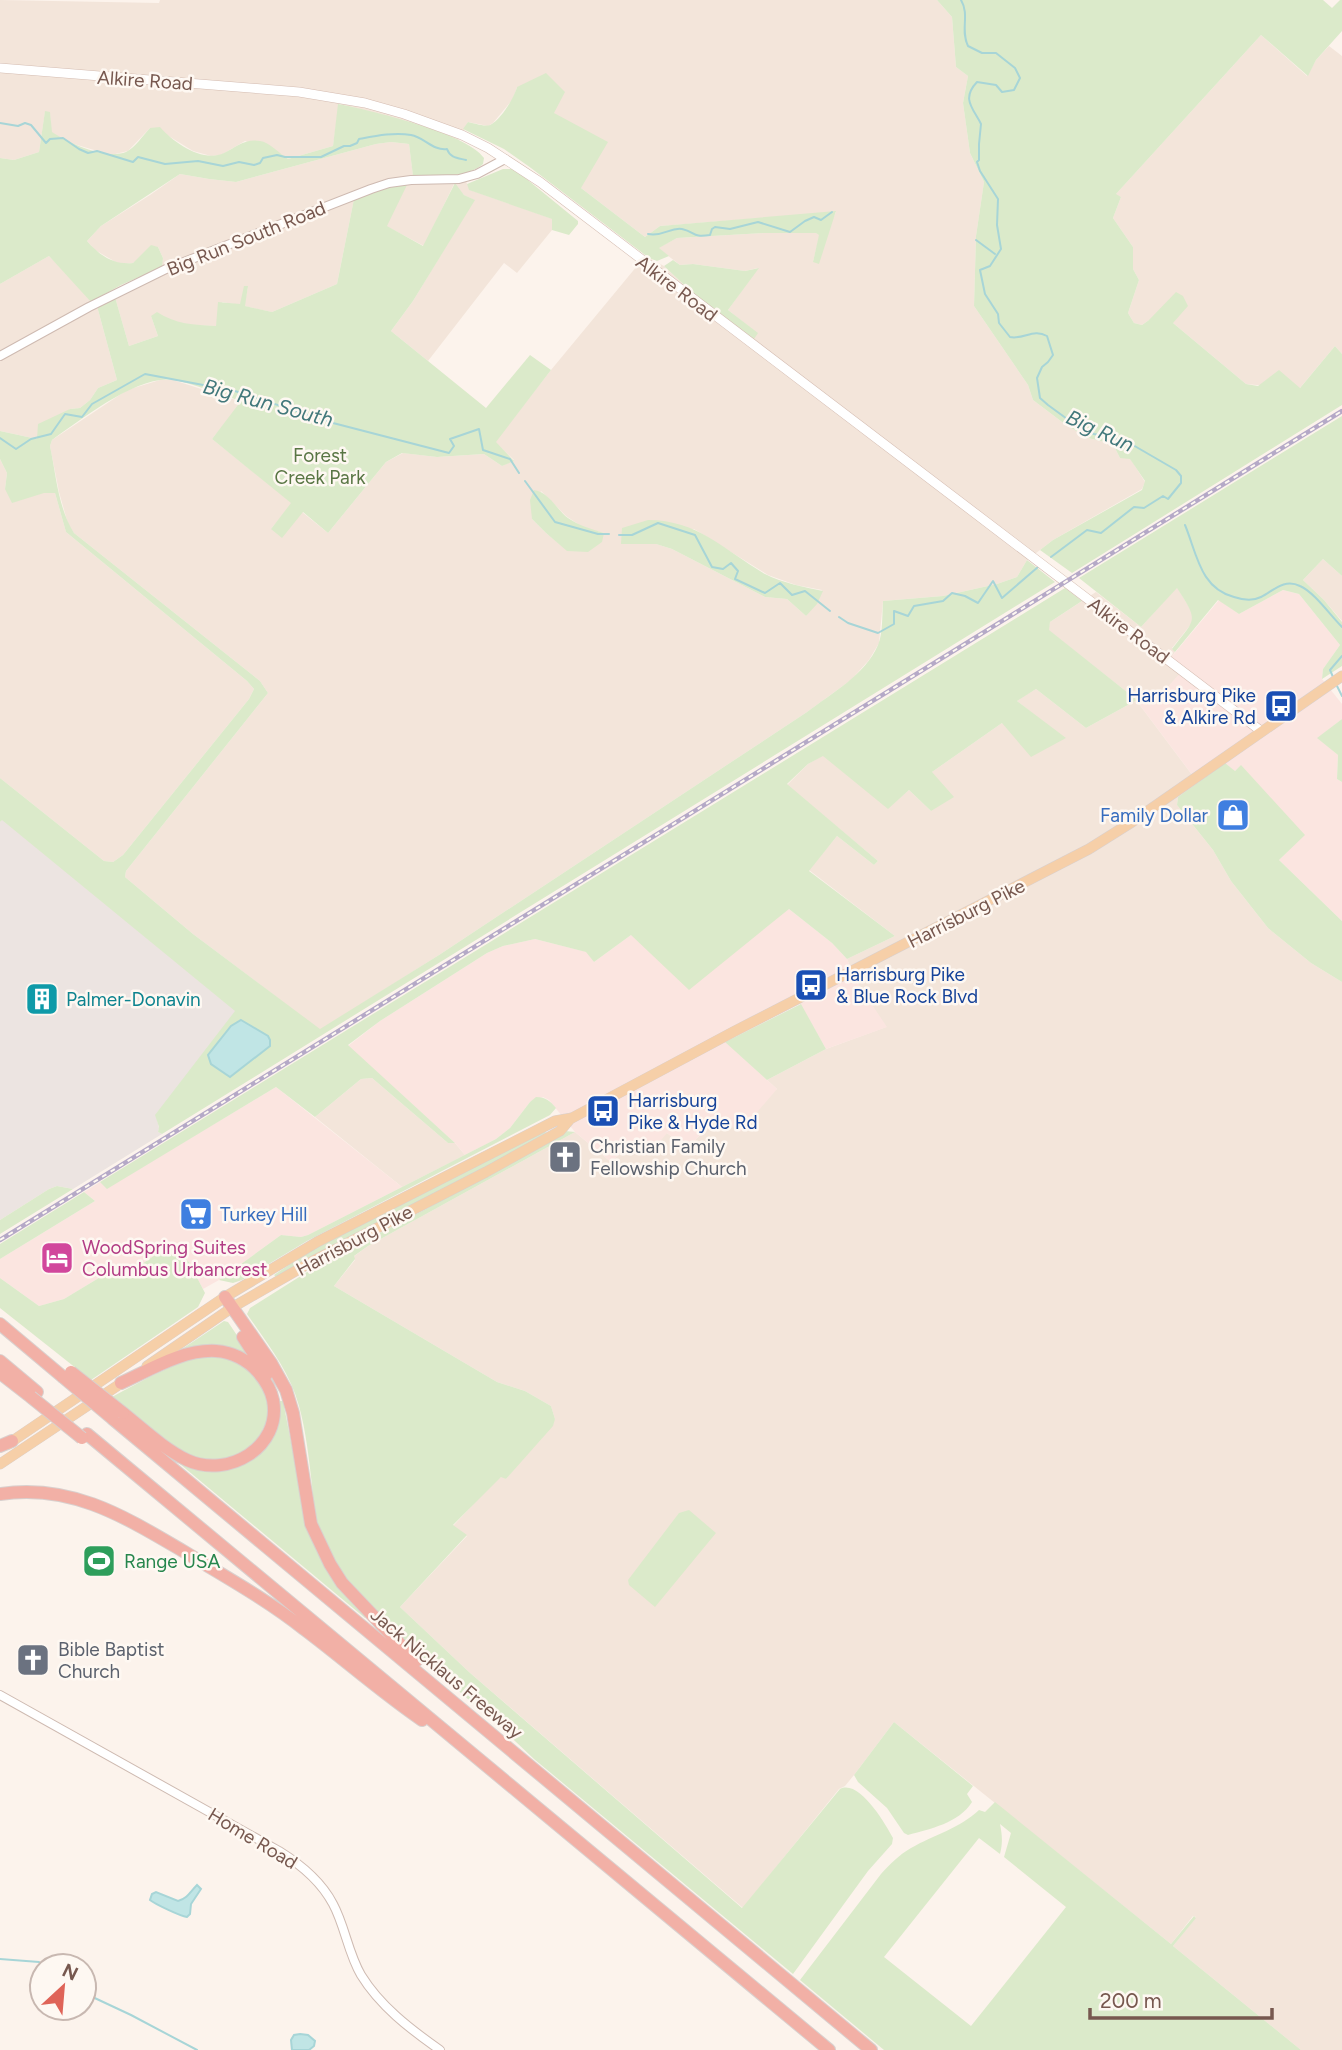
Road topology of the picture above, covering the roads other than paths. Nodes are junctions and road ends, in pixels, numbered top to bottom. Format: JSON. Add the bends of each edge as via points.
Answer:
{"nodes":[{"id":1,"x":0,"y":68,"type":"edge"},
{"id":2,"x":505,"y":159,"type":"junction"},
{"id":3,"x":0,"y":356,"type":"edge"},
{"id":4,"x":1342,"y":676,"type":"edge"},
{"id":5,"x":1261,"y":731,"type":"junction"},
{"id":6,"x":226,"y":1305,"type":"junction"},
{"id":7,"x":0,"y":1324,"type":"edge"},
{"id":8,"x":0,"y":1361,"type":"edge"},
{"id":9,"x":0,"y":1373,"type":"edge"},
{"id":10,"x":121,"y":1383,"type":"junction"},
{"id":11,"x":34,"y":1395,"type":"junction"},
{"id":12,"x":273,"y":1396,"type":"junction"},
{"id":13,"x":118,"y":1416,"type":"junction"},
{"id":14,"x":4,"y":1445,"type":"edge"},
{"id":15,"x":0,"y":1464,"type":"edge"},
{"id":16,"x":0,"y":1494,"type":"edge"},
{"id":17,"x":0,"y":1695,"type":"edge"},
{"id":18,"x":532,"y":1768,"type":"junction"},
{"id":19,"x":496,"y":1773,"type":"junction"},
{"id":20,"x":429,"y":2047,"type":"edge"},
{"id":21,"x":440,"y":2050,"type":"edge"},
{"id":22,"x":829,"y":2050,"type":"edge"},
{"id":23,"x":871,"y":2050,"type":"edge"}],
"edges":[{"from":1,"to":2,"type":"main road","name":"Alkire Road","via":[[340,98],[430,123]]},
{"from":2,"to":3,"type":"street","name":"Big Run South Road","via":[[458,179],[389,183],[200,255],[120,291]]},
{"from":2,"to":5,"type":"main road","name":"Alkire Road"},
{"from":4,"to":5,"type":"main road","name":"Harrisburg Pike"},
{"from":5,"to":6,"type":"main road","name":"Harrisburg Pike","via":[[1089,849],[732,1032],[572,1118],[560,1131],[486,1172]]},
{"from":6,"to":10,"type":"main road","name":"Harrisburg Pike"},
{"from":6,"to":12,"type":"highway","via":[[265,1370]]},
{"from":6,"to":14,"type":"main road","name":"Harrisburg Pike"},
{"from":6,"to":18,"type":"highway","via":[[286,1390],[311,1524],[342,1583],[404,1651]]},
{"from":7,"to":13,"type":"highway","name":"Jack Nicklaus Freeway","bridge":true},
{"from":8,"to":11,"type":"highway"},
{"from":9,"to":11,"type":"highway"},
{"from":10,"to":12,"type":"highway","via":[[186,1356],[217,1351],[249,1363]]},
{"from":10,"to":15,"type":"main road","name":"Harrisburg Pike"},
{"from":11,"to":19,"type":"highway"},
{"from":12,"to":13,"type":"highway","via":[[273,1416],[264,1440],[246,1458],[222,1466],[188,1461]]},
{"from":13,"to":18,"type":"highway","name":"Jack Nicklaus Freeway"},
{"from":16,"to":19,"type":"highway","via":[[52,1493],[127,1518],[304,1628]]},
{"from":17,"to":20,"type":"street","name":"Home Road","via":[[304,1869],[333,1905],[369,1987]]},
{"from":18,"to":23,"type":"highway","name":"Jack Nicklaus Freeway"},
{"from":19,"to":22,"type":"highway"},
{"from":20,"to":21,"type":"street","name":"Home Road"}]}
